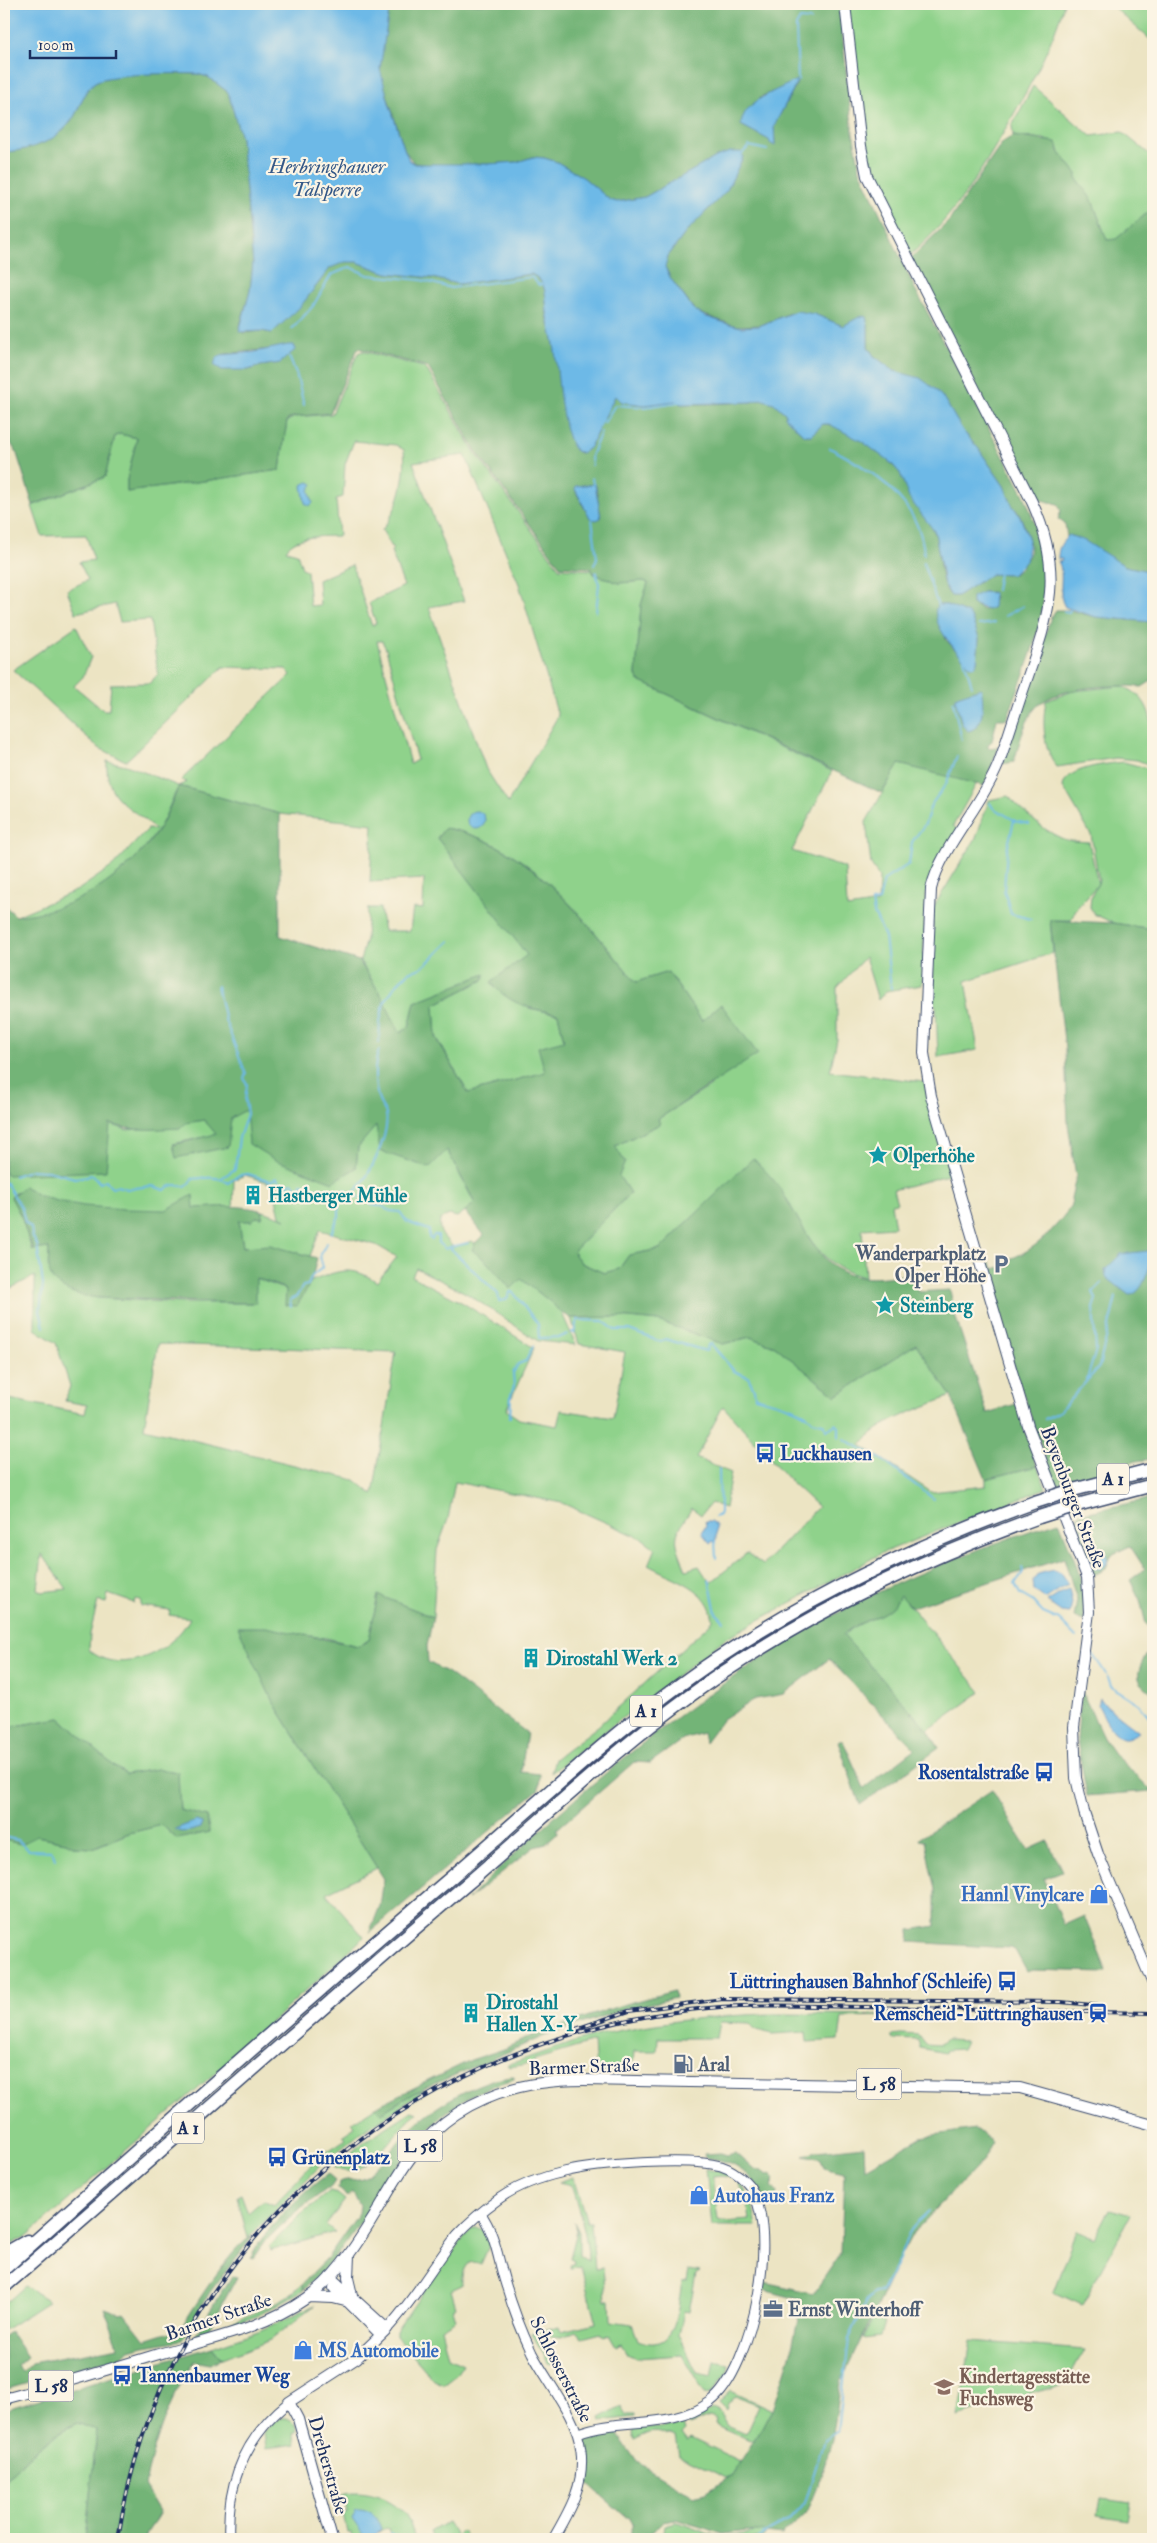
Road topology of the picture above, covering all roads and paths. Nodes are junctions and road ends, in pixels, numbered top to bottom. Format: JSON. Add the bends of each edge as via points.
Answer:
{"nodes":[{"id":1,"x":845,"y":4,"type":"edge"},
{"id":2,"x":1153,"y":1469,"type":"edge"},
{"id":3,"x":1153,"y":1485,"type":"edge"},
{"id":4,"x":1153,"y":1984,"type":"edge"},
{"id":5,"x":1153,"y":2125,"type":"edge"},
{"id":6,"x":481,"y":2214,"type":"junction"},
{"id":7,"x":60,"y":2219,"type":"junction"},
{"id":8,"x":4,"y":2254,"type":"edge"},
{"id":9,"x":349,"y":2254,"type":"junction"},
{"id":10,"x":4,"y":2269,"type":"edge"},
{"id":11,"x":328,"y":2279,"type":"junction"},
{"id":12,"x":4,"y":2287,"type":"edge"},
{"id":13,"x":309,"y":2297,"type":"junction"},
{"id":14,"x":351,"y":2299,"type":"junction"},
{"id":15,"x":384,"y":2332,"type":"junction"},
{"id":16,"x":4,"y":2399,"type":"edge"},
{"id":17,"x":289,"y":2402,"type":"junction"},
{"id":18,"x":578,"y":2433,"type":"junction"},
{"id":19,"x":229,"y":2539,"type":"edge"},
{"id":20,"x":332,"y":2539,"type":"edge"},
{"id":21,"x":553,"y":2539,"type":"edge"}],
"edges":[{"from":1,"to":4,"type":"main road","name":"Beyenburger Straße","via":[[867,176],[1032,502],[1047,542],[1051,574],[1046,625],[990,784],[938,868],[931,889],[924,1048],[927,1081],[1028,1426],[1087,1577],[1089,1612],[1074,1726],[1076,1778],[1098,1854]]},
{"from":2,"to":7,"type":"highway","number":"A 1","bridge":true,"via":[[1035,1502],[895,1558],[762,1630],[670,1693],[573,1772]]},
{"from":3,"to":12,"type":"highway","number":"A 1","bridge":true,"via":[[1039,1517],[951,1549],[905,1570],[760,1649],[679,1705],[570,1793]]},
{"from":5,"to":9,"type":"main road","name":"Barmer Straße","number":"L 58","via":[[1020,2088],[756,2081],[570,2080],[534,2083],[478,2100],[443,2123],[412,2157]]},
{"from":6,"to":15,"type":"street","via":[[459,2234],[403,2312]]},
{"from":6,"to":18,"type":"street","name":"Schlosserstraße","via":[[489,2225],[509,2297],[532,2352]]},
{"from":6,"to":18,"type":"street","via":[[500,2198],[531,2182],[606,2166],[692,2163],[722,2166],[746,2182],[756,2197],[763,2246],[759,2285],[748,2338],[730,2380],[711,2401],[687,2414],[666,2420],[619,2422]]},
{"from":7,"to":8,"type":"highway"},
{"from":7,"to":10,"type":"highway","number":"A 1"},
{"from":9,"to":11,"type":"main road","name":"Barmer Straße","number":"L 58"},
{"from":9,"to":14,"type":"main road"},
{"from":11,"to":13,"type":"main road","name":"Barmer Straße","number":"L 58"},
{"from":11,"to":14,"type":"main road"},
{"from":13,"to":14,"type":"main road"},
{"from":13,"to":16,"type":"main road","name":"Barmer Straße","number":"L 58","via":[[277,2316],[240,2330]]},
{"from":14,"to":15,"type":"main road"},
{"from":15,"to":17,"type":"main road","via":[[357,2358]]},
{"from":17,"to":19,"type":"street","via":[[265,2422],[243,2457],[230,2497]]},
{"from":17,"to":20,"type":"main road","name":"Dreherstraße","via":[[298,2419]]},
{"from":18,"to":21,"type":"street","name":"Schlosserstraße","via":[[582,2468],[578,2487]]}]}
